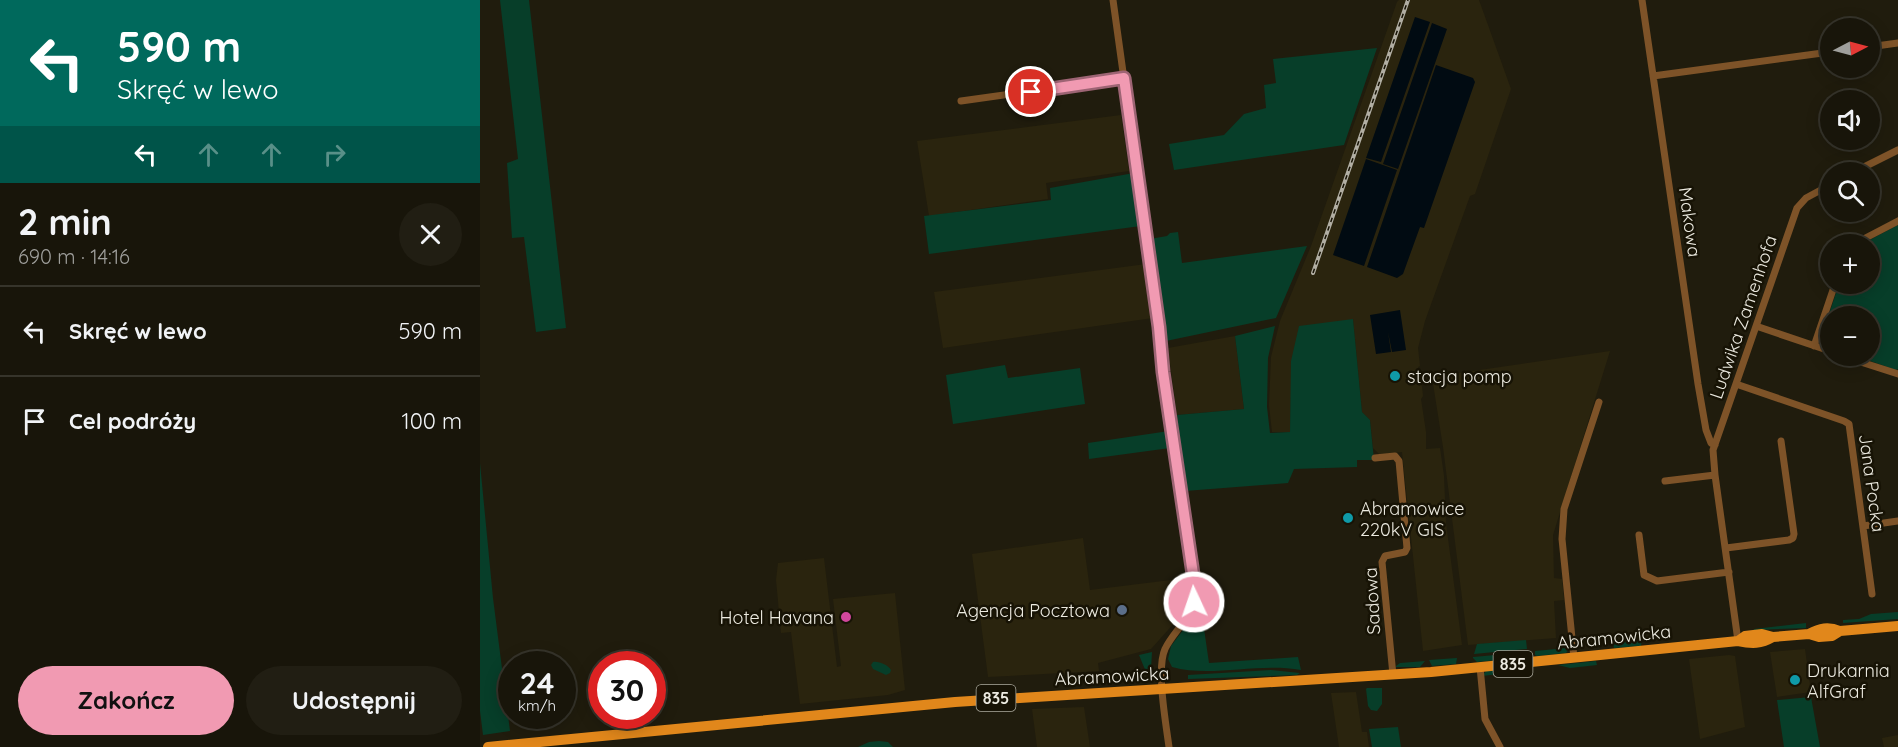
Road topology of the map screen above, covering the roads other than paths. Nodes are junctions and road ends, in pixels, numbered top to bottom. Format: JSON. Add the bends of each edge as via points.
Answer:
{"nodes":[{"id":1,"x":1113,"y":0,"type":"edge"},
{"id":2,"x":1642,"y":0,"type":"edge"},
{"id":3,"x":1898,"y":43,"type":"edge"},
{"id":4,"x":1880,"y":45,"type":"edge"},
{"id":5,"x":1820,"y":53,"type":"edge"},
{"id":6,"x":1653,"y":76,"type":"junction"},
{"id":7,"x":1124,"y":78,"type":"junction"},
{"id":8,"x":961,"y":101,"type":"dead end"},
{"id":9,"x":1898,"y":150,"type":"edge"},
{"id":10,"x":1874,"y":162,"type":"edge"},
{"id":11,"x":1820,"y":190,"type":"edge"},
{"id":12,"x":1898,"y":221,"type":"edge"},
{"id":13,"x":1873,"y":234,"type":"edge"},
{"id":14,"x":1832,"y":294,"type":"edge"},
{"id":15,"x":1756,"y":326,"type":"junction"},
{"id":16,"x":1814,"y":346,"type":"junction"},
{"id":17,"x":1820,"y":348,"type":"edge"},
{"id":18,"x":1873,"y":366,"type":"edge"},
{"id":19,"x":1898,"y":374,"type":"edge"},
{"id":20,"x":1736,"y":384,"type":"junction"},
{"id":21,"x":1599,"y":402,"type":"dead end"},
{"id":22,"x":1781,"y":441,"type":"dead end"},
{"id":23,"x":1715,"y":445,"type":"junction"},
{"id":24,"x":1375,"y":458,"type":"dead end"},
{"id":25,"x":1715,"y":475,"type":"junction"},
{"id":26,"x":1665,"y":481,"type":"dead end"},
{"id":27,"x":1898,"y":522,"type":"edge"},
{"id":28,"x":1863,"y":526,"type":"junction"},
{"id":29,"x":1639,"y":535,"type":"dead end"},
{"id":30,"x":1726,"y":549,"type":"junction"},
{"id":31,"x":1729,"y":572,"type":"junction"},
{"id":32,"x":1872,"y":594,"type":"dead end"},
{"id":33,"x":1898,"y":626,"type":"edge"},
{"id":34,"x":1738,"y":641,"type":"junction"},
{"id":35,"x":1574,"y":658,"type":"junction"},
{"id":36,"x":1480,"y":667,"type":"junction"},
{"id":37,"x":1393,"y":675,"type":"junction"},
{"id":38,"x":1163,"y":689,"type":"junction"},
{"id":39,"x":488,"y":747,"type":"edge"},
{"id":40,"x":1169,"y":747,"type":"edge"},
{"id":41,"x":1500,"y":747,"type":"edge"}],
"edges":[{"from":1,"to":7,"type":"street"},
{"from":2,"to":6,"type":"street","name":"Makowa"},
{"from":3,"to":4,"type":"street"},
{"from":5,"to":6,"type":"street"},
{"from":6,"to":23,"type":"street","name":"Makowa","via":[[1698,384],[1707,436]]},
{"from":7,"to":8,"type":"street"},
{"from":7,"to":38,"type":"street","via":[[1195,592],[1191,612],[1165,650]]},
{"from":9,"to":10,"type":"street"},
{"from":11,"to":15,"type":"street","name":"Ludwika Zamenhofa","via":[[1797,208]]},
{"from":12,"to":13,"type":"street"},
{"from":14,"to":16,"type":"street"},
{"from":15,"to":16,"type":"street"},
{"from":15,"to":20,"type":"street","name":"Ludwika Zamenhofa"},
{"from":16,"to":17,"type":"street"},
{"from":18,"to":19,"type":"street"},
{"from":20,"to":23,"type":"street","name":"Ludwika Zamenhofa"},
{"from":20,"to":28,"type":"street","name":"Jana Pocka","via":[[1848,424]]},
{"from":21,"to":35,"type":"street","via":[[1564,509],[1562,539]]},
{"from":22,"to":30,"type":"street","via":[[1793,538]]},
{"from":23,"to":25,"type":"street","name":"Ludwika Zamenhofa"},
{"from":24,"to":37,"type":"street","name":"Sadowa","via":[[1395,456],[1399,460],[1407,548],[1401,554],[1385,556],[1382,562]]},
{"from":25,"to":26,"type":"street"},
{"from":25,"to":30,"type":"street","name":"Ludwika Zamenhofa"},
{"from":27,"to":28,"type":"street"},
{"from":28,"to":32,"type":"street","name":"Jana Pocka"},
{"from":29,"to":31,"type":"street","via":[[1644,575],[1657,581]]},
{"from":30,"to":31,"type":"street","name":"Ludwika Zamenhofa"},
{"from":31,"to":34,"type":"street","name":"Ludwika Zamenhofa"},
{"from":33,"to":34,"type":"main road","name":"Abramowicka","number":"835","via":[[1820,637],[1762,634]]},
{"from":34,"to":35,"type":"main road","name":"Abramowicka","number":"835"},
{"from":35,"to":36,"type":"main road","name":"Abramowicka","number":"835"},
{"from":36,"to":37,"type":"main road","name":"Abramowicka","number":"835"},
{"from":36,"to":41,"type":"street","via":[[1485,719]]},
{"from":37,"to":38,"type":"main road","name":"Abramowicka","number":"835"},
{"from":38,"to":39,"type":"main road","name":"Abramowicka","number":"835","via":[[956,701]]},
{"from":38,"to":40,"type":"street"}]}
